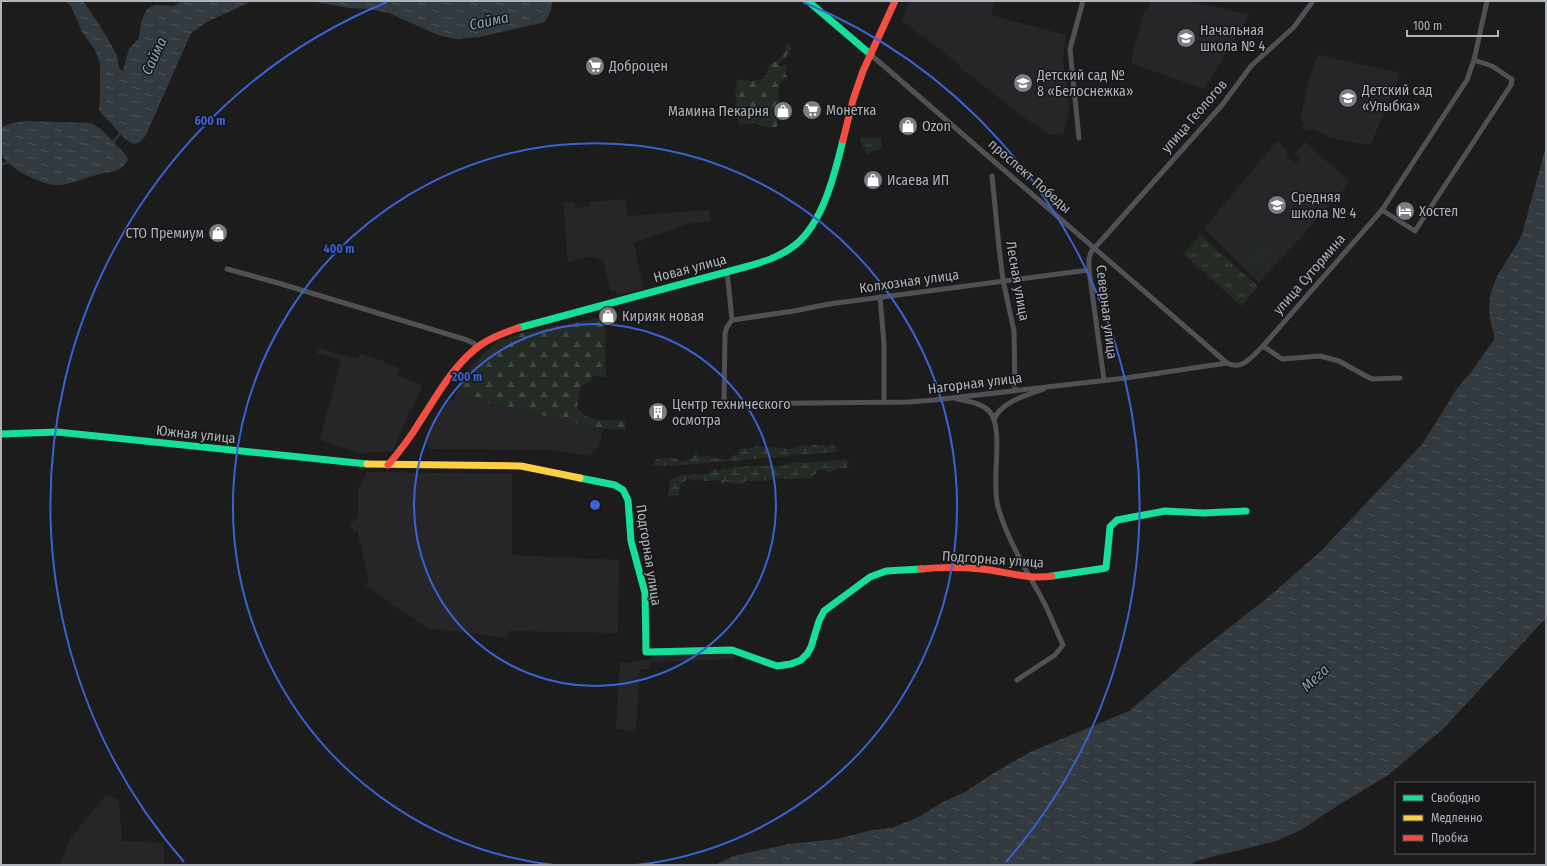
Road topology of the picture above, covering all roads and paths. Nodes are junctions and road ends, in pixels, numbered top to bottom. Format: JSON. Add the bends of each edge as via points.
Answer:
{"nodes":[{"id":1,"x":808,"y":1,"type":"edge"},
{"id":2,"x":895,"y":1,"type":"edge"},
{"id":3,"x":1083,"y":1,"type":"edge"},
{"id":4,"x":1313,"y":1,"type":"edge"},
{"id":5,"x":1487,"y":1,"type":"edge"},
{"id":6,"x":870,"y":54,"type":"junction"},
{"id":7,"x":1474,"y":60,"type":"junction"},
{"id":8,"x":1079,"y":138,"type":"dead end"},
{"id":9,"x":992,"y":176,"type":"dead end"},
{"id":10,"x":1382,"y":210,"type":"junction"},
{"id":11,"x":1094,"y":248,"type":"junction"},
{"id":12,"x":227,"y":269,"type":"dead end"},
{"id":13,"x":1089,"y":270,"type":"junction"},
{"id":14,"x":727,"y":271,"type":"junction"},
{"id":15,"x":1003,"y":280,"type":"junction"},
{"id":16,"x":880,"y":297,"type":"junction"},
{"id":17,"x":732,"y":320,"type":"junction"},
{"id":18,"x":479,"y":346,"type":"junction"},
{"id":19,"x":1263,"y":346,"type":"junction"},
{"id":20,"x":1227,"y":363,"type":"junction"},
{"id":21,"x":1238,"y":366,"type":"joint"},
{"id":22,"x":1400,"y":378,"type":"dead end"},
{"id":23,"x":1104,"y":380,"type":"junction"},
{"id":24,"x":1056,"y":385,"type":"junction"},
{"id":25,"x":1015,"y":390,"type":"junction"},
{"id":26,"x":954,"y":398,"type":"junction"},
{"id":27,"x":884,"y":402,"type":"junction"},
{"id":28,"x":994,"y":420,"type":"junction"},
{"id":29,"x":1,"y":434,"type":"edge"},
{"id":30,"x":388,"y":465,"type":"junction"},
{"id":31,"x":1246,"y":511,"type":"dead end"},
{"id":32,"x":1029,"y":577,"type":"junction"},
{"id":33,"x":1017,"y":680,"type":"dead end"}],
"edges":[{"from":1,"to":6,"type":"street","name":"проспект Победы"},
{"from":2,"to":6,"type":"street","name":"Новая улица"},
{"from":3,"to":8,"type":"street","via":[[1070,50]]},
{"from":4,"to":11,"type":"street","name":"улица Геологов","via":[[1294,27],[1251,66],[1222,105]]},
{"from":5,"to":7,"type":"street","name":"улица Сутормина"},
{"from":6,"to":11,"type":"street","name":"проспект Победы"},
{"from":6,"to":14,"type":"street","name":"Новая улица","via":[[855,92],[825,202],[810,228],[799,242],[784,252],[768,260]]},
{"from":7,"to":10,"type":"street","name":"улица Сутормина","via":[[1467,80]]},
{"from":7,"to":10,"type":"street","via":[[1492,66],[1510,78],[1511,85],[1415,231]]},
{"from":9,"to":15,"type":"street","name":"Лесная улица"},
{"from":10,"to":19,"type":"street","name":"улица Сутормина"},
{"from":11,"to":13,"type":"street","name":"Северная улица","via":[[1089,256]]},
{"from":11,"to":20,"type":"street","name":"проспект Победы"},
{"from":12,"to":18,"type":"street","via":[[467,340]]},
{"from":13,"to":15,"type":"street","name":"Колхозная улица"},
{"from":13,"to":23,"type":"street","name":"Северная улица"},
{"from":14,"to":17,"type":"street"},
{"from":14,"to":18,"type":"street","name":"Новая улица","via":[[532,325],[500,335]]},
{"from":15,"to":16,"type":"street","name":"Колхозная улица"},
{"from":15,"to":25,"type":"street","name":"Лесная улица","via":[[1014,332]]},
{"from":16,"to":17,"type":"street","name":"Колхозная улица"},
{"from":16,"to":27,"type":"street","via":[[884,344]]},
{"from":17,"to":27,"type":"street","name":"Нагорная улица","via":[[725,333],[724,404]]},
{"from":18,"to":30,"type":"street","name":"Новая улица","via":[[454,373],[403,448]]},
{"from":19,"to":21,"type":"street","name":"улица Сутормина","via":[[1246,363]]},
{"from":19,"to":22,"type":"street","via":[[1282,358],[1320,356],[1339,361],[1372,379]]},
{"from":20,"to":21,"type":"street","name":"проспект Победы"},
{"from":20,"to":23,"type":"street","name":"Нагорная улица"},
{"from":23,"to":24,"type":"street","name":"Нагорная улица"},
{"from":24,"to":25,"type":"street","name":"Нагорная улица"},
{"from":24,"to":28,"type":"street","via":[[1015,400],[999,411]]},
{"from":25,"to":26,"type":"street","name":"Нагорная улица"},
{"from":26,"to":27,"type":"street","name":"Нагорная улица"},
{"from":26,"to":28,"type":"street","via":[[987,409]]},
{"from":28,"to":32,"type":"street","via":[[997,504]]},
{"from":29,"to":30,"type":"street","name":"Южная улица","via":[[57,432],[357,464]]},
{"from":30,"to":32,"type":"street","name":"Подгорная улица","via":[[521,466],[619,486],[628,500],[631,541],[644,587],[646,652],[732,650],[771,665],[784,665],[808,654],[821,616],[828,608],[880,572],[946,567],[981,569]]},
{"from":31,"to":32,"type":"street","name":"Подгорная улица","via":[[1165,511],[1121,519],[1110,527],[1106,568],[1048,577]]},
{"from":32,"to":33,"type":"street","via":[[1063,645],[1055,656]]}]}
